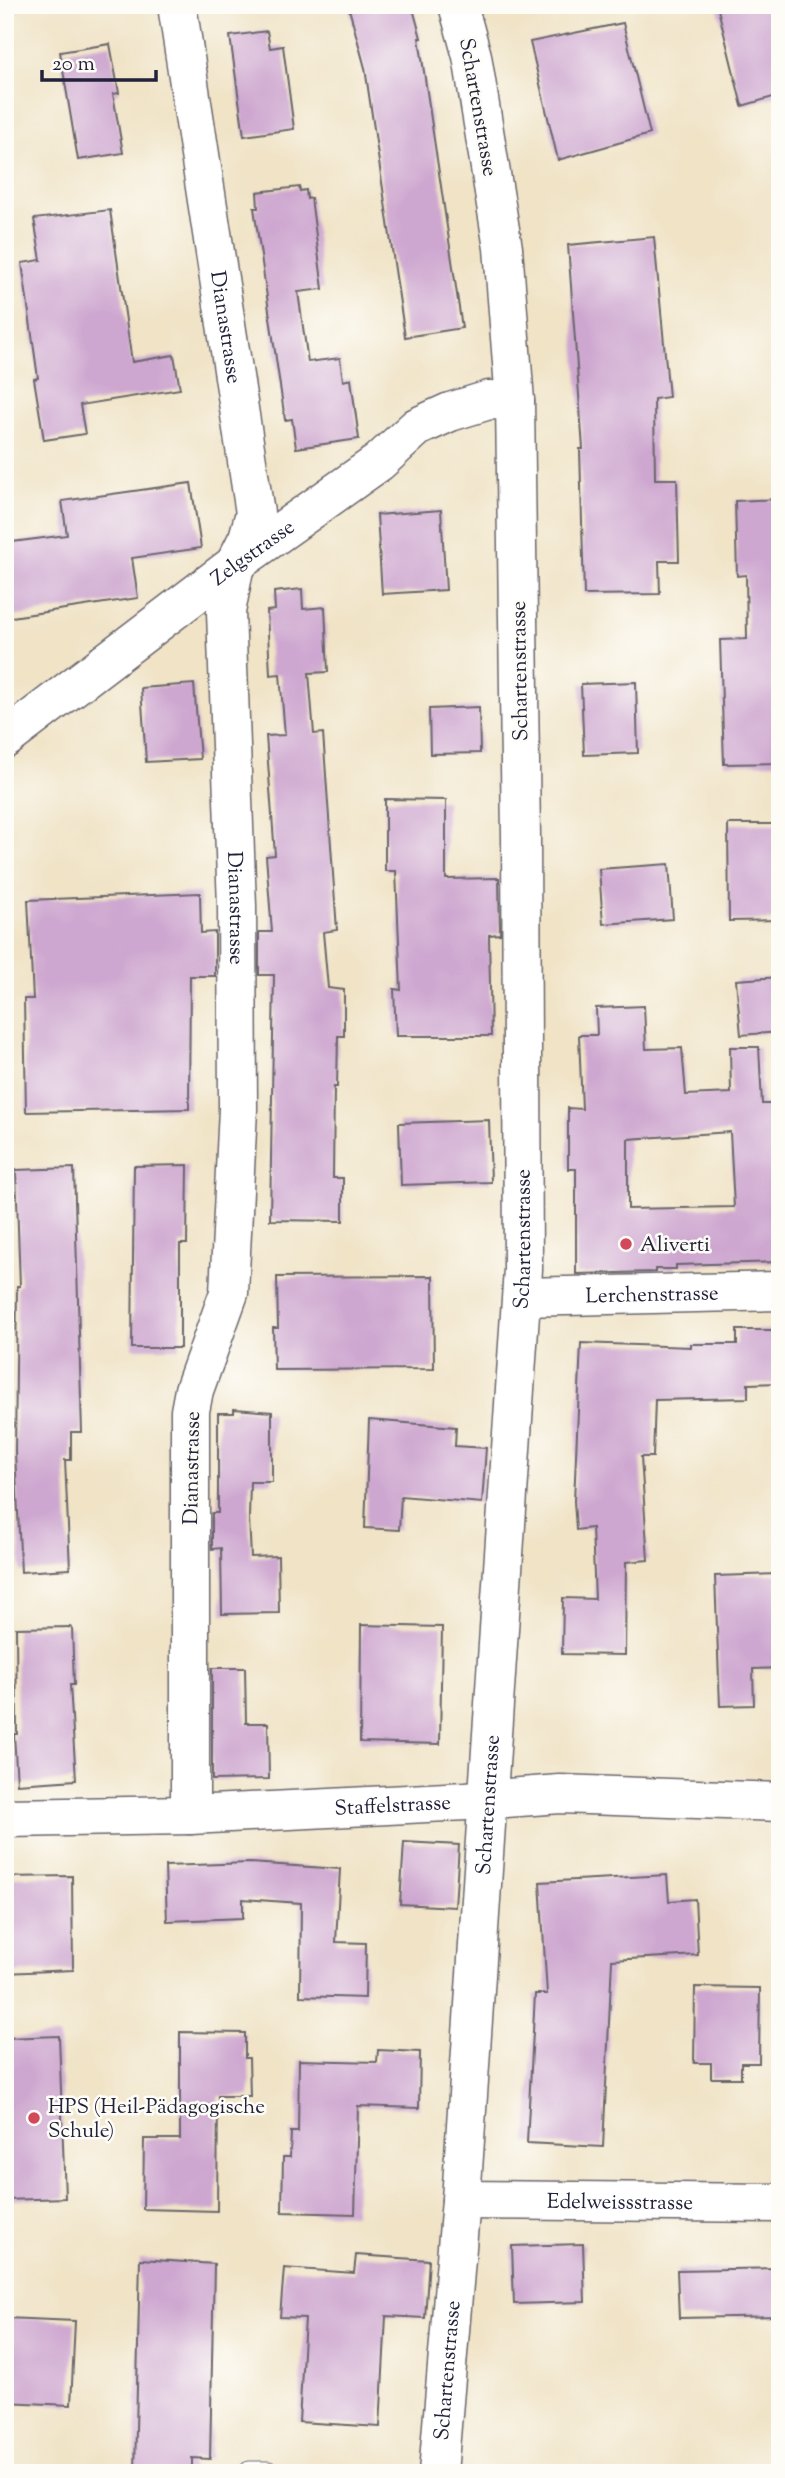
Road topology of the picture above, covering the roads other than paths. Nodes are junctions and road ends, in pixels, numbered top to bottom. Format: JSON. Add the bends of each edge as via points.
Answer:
{"nodes":[{"id":1,"x":177,"y":5,"type":"edge"},
{"id":2,"x":458,"y":5,"type":"edge"},
{"id":3,"x":515,"y":401,"type":"junction"},
{"id":4,"x":234,"y":564,"type":"junction"},
{"id":5,"x":5,"y":738,"type":"edge"},
{"id":6,"x":780,"y":1291,"type":"edge"},
{"id":7,"x":522,"y":1297,"type":"junction"},
{"id":8,"x":488,"y":1798,"type":"junction"},
{"id":9,"x":780,"y":1801,"type":"edge"},
{"id":10,"x":190,"y":1815,"type":"junction"},
{"id":11,"x":5,"y":1818,"type":"edge"},
{"id":12,"x":461,"y":2200,"type":"junction"},
{"id":13,"x":780,"y":2203,"type":"edge"},
{"id":14,"x":250,"y":2473,"type":"edge"},
{"id":15,"x":268,"y":2473,"type":"edge"},
{"id":16,"x":438,"y":2473,"type":"edge"}],
"edges":[{"from":1,"to":4,"type":"street","name":"Dianastrasse","via":[[255,513]]},
{"from":2,"to":3,"type":"street","name":"Schartenstrasse","via":[[472,56],[503,248]]},
{"from":3,"to":4,"type":"street","name":"Zelgstrasse","via":[[489,400],[417,427],[379,462]]},
{"from":3,"to":7,"type":"street","name":"Schartenstrasse"},
{"from":4,"to":5,"type":"street","name":"Zelgstrasse"},
{"from":4,"to":10,"type":"street","name":"Dianastrasse","via":[[226,612],[237,906],[238,1109],[229,1293],[190,1411]]},
{"from":6,"to":7,"type":"street","name":"Lerchenstrasse"},
{"from":7,"to":8,"type":"street","name":"Schartenstrasse"},
{"from":8,"to":9,"type":"street","name":"Staffelstrasse","via":[[560,1794]]},
{"from":8,"to":10,"type":"street","name":"Staffelstrasse"},
{"from":8,"to":12,"type":"street","name":"Schartenstrasse"},
{"from":10,"to":11,"type":"street","name":"Staffelstrasse"},
{"from":12,"to":13,"type":"street","name":"Edelweissstrasse"},
{"from":12,"to":16,"type":"street","name":"Schartenstrasse"},
{"from":14,"to":15,"type":"lane"}]}
